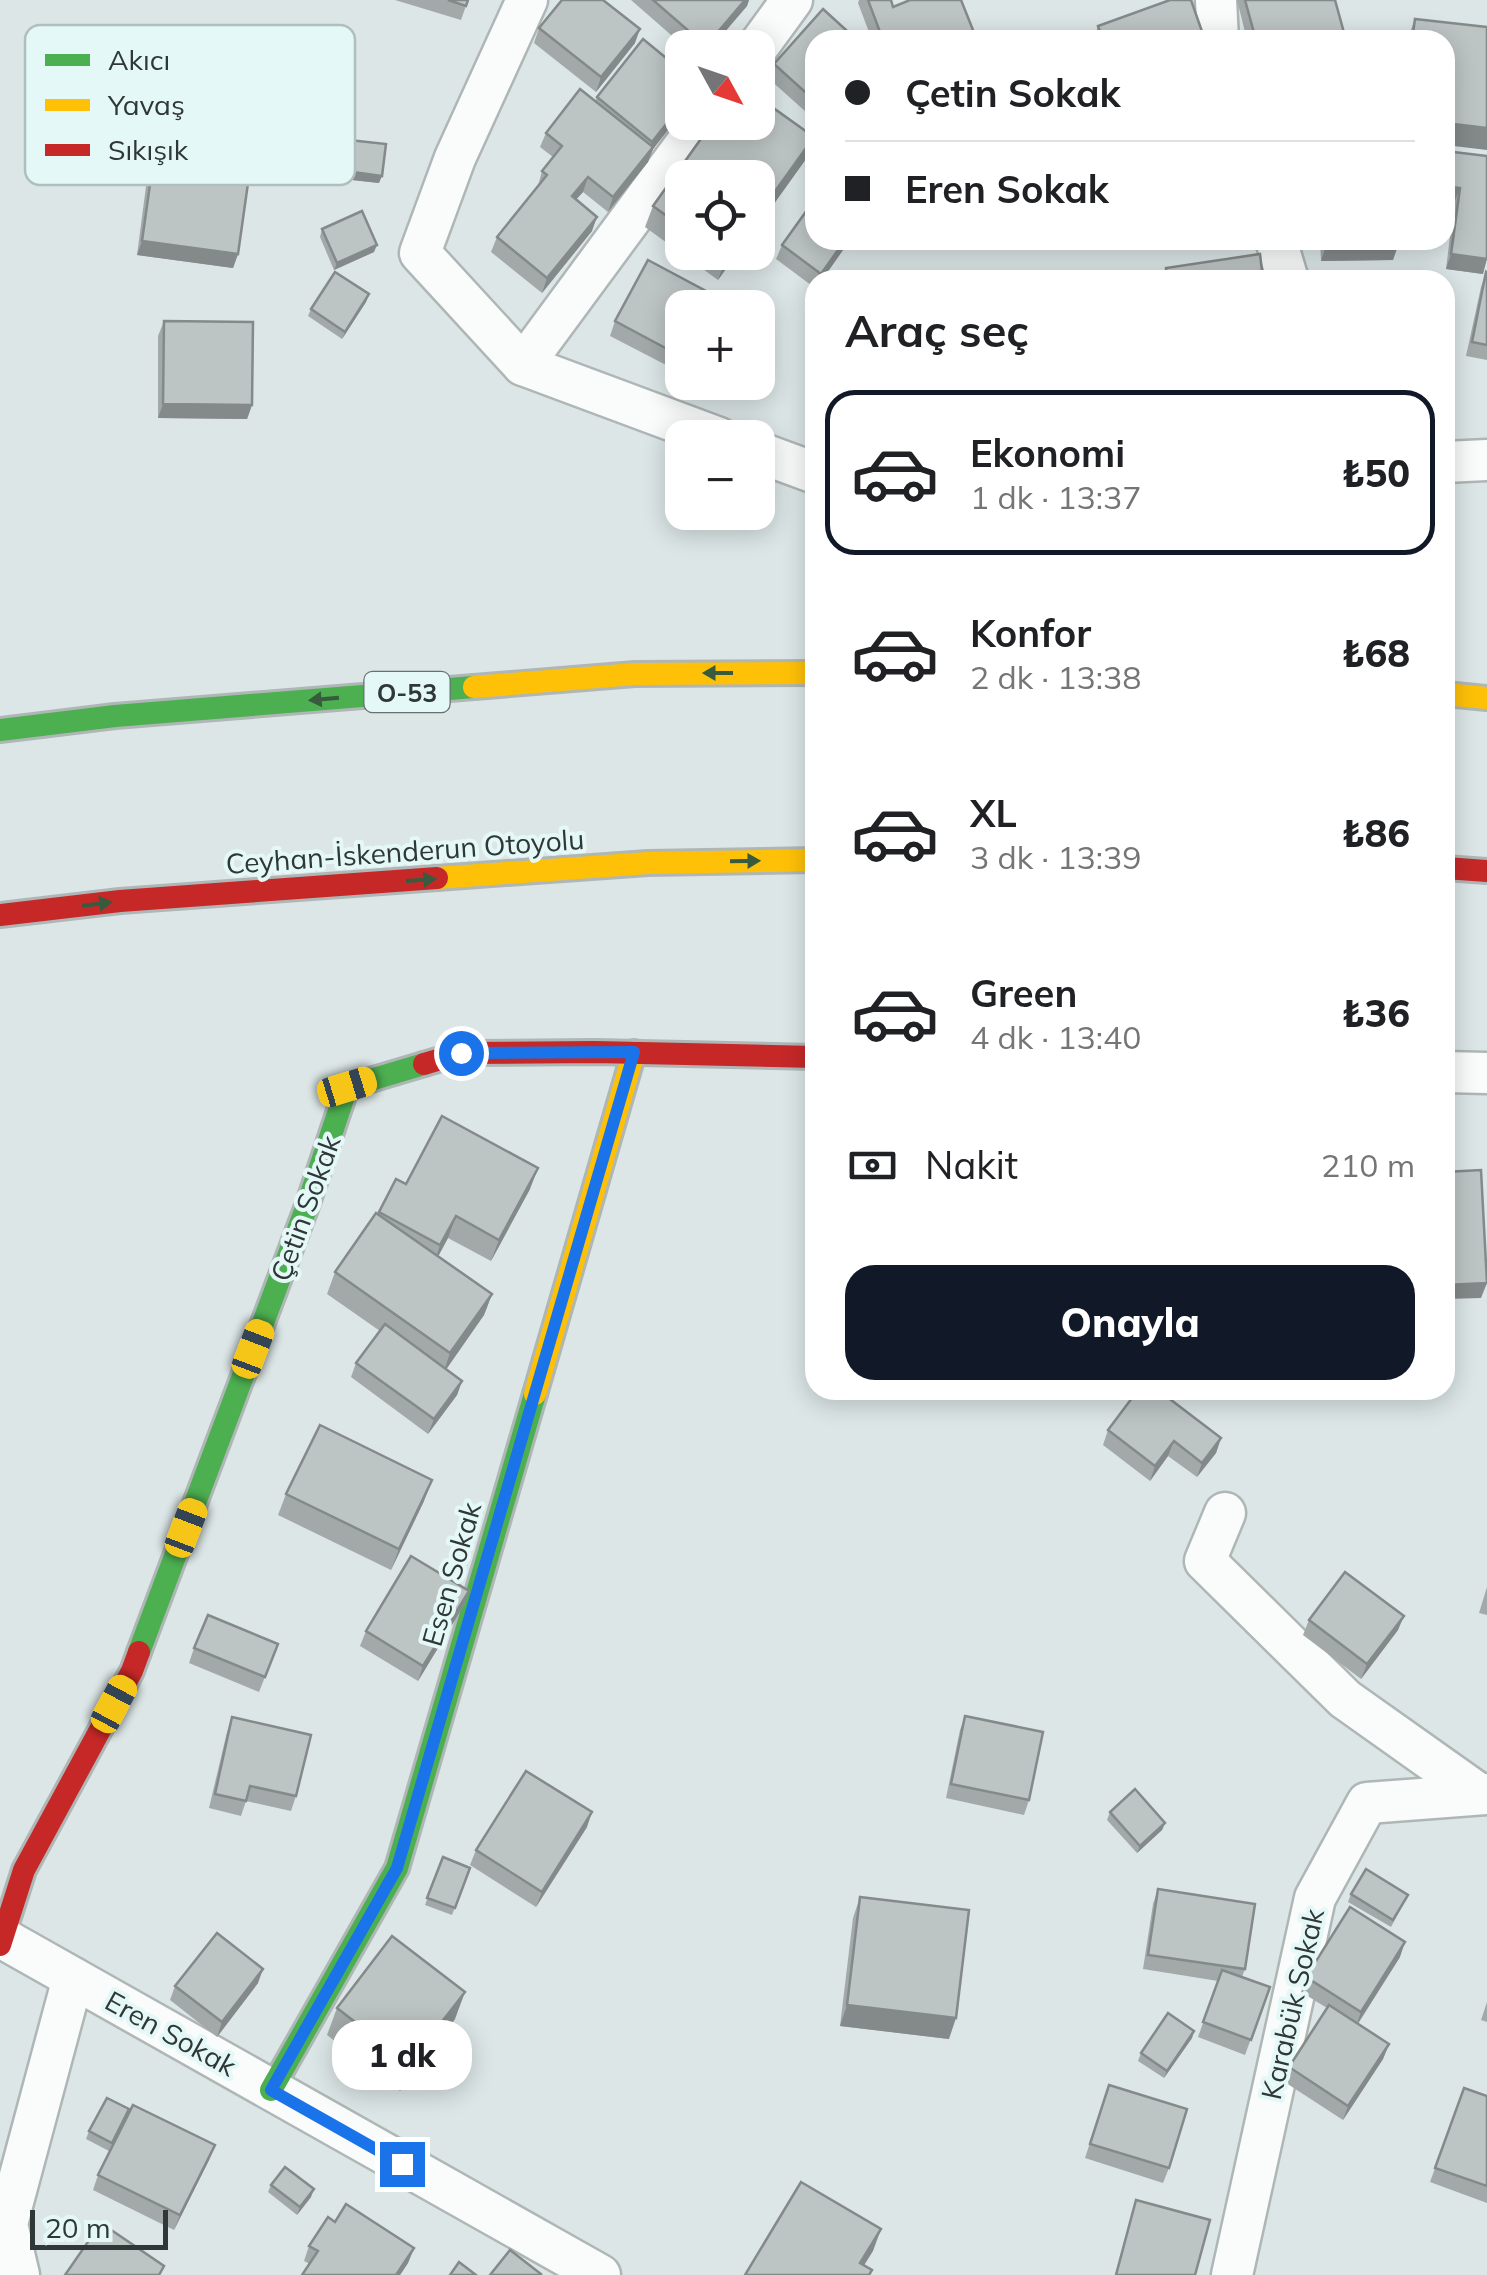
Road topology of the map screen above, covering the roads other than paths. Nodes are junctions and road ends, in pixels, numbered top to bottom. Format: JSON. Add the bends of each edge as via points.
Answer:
{"nodes":[{"id":1,"x":528,"y":0,"type":"edge"},
{"id":2,"x":792,"y":0,"type":"edge"},
{"id":3,"x":1216,"y":0,"type":"edge"},
{"id":4,"x":770,"y":30,"type":"edge"},
{"id":5,"x":1218,"y":30,"type":"edge"},
{"id":6,"x":689,"y":140,"type":"edge"},
{"id":7,"x":523,"y":365,"type":"junction"},
{"id":8,"x":671,"y":420,"type":"edge"},
{"id":9,"x":775,"y":458,"type":"edge"},
{"id":10,"x":1487,"y":460,"type":"edge"},
{"id":11,"x":1455,"y":462,"type":"edge"},
{"id":12,"x":805,"y":469,"type":"edge"},
{"id":13,"x":805,"y":673,"type":"edge"},
{"id":14,"x":1455,"y":695,"type":"edge"},
{"id":15,"x":1487,"y":698,"type":"edge"},
{"id":16,"x":0,"y":730,"type":"edge"},
{"id":17,"x":805,"y":860,"type":"edge"},
{"id":18,"x":1455,"y":869,"type":"edge"},
{"id":19,"x":1487,"y":871,"type":"edge"},
{"id":20,"x":0,"y":916,"type":"edge"},
{"id":21,"x":634,"y":1052,"type":"junction"},
{"id":22,"x":805,"y":1057,"type":"edge"},
{"id":23,"x":1455,"y":1072,"type":"edge"},
{"id":24,"x":1487,"y":1073,"type":"edge"},
{"id":25,"x":1225,"y":1513,"type":"dead end"},
{"id":26,"x":1483,"y":1794,"type":"edge"},
{"id":27,"x":12,"y":1862,"type":"edge"},
{"id":28,"x":2,"y":1942,"type":"edge"},
{"id":29,"x":74,"y":1978,"type":"junction"},
{"id":30,"x":271,"y":2090,"type":"junction"},
{"id":31,"x":19,"y":2275,"type":"edge"},
{"id":32,"x":600,"y":2275,"type":"edge"},
{"id":33,"x":1232,"y":2275,"type":"edge"}],
"edges":[{"from":1,"to":7,"type":"street","via":[[455,158],[420,253]]},
{"from":2,"to":4,"type":"street"},
{"from":3,"to":5,"type":"street"},
{"from":6,"to":7,"type":"street"},
{"from":7,"to":8,"type":"street"},
{"from":9,"to":12,"type":"street"},
{"from":10,"to":11,"type":"street"},
{"from":13,"to":16,"type":"main road","number":"O-53","one_way":true,"via":[[635,674]]},
{"from":14,"to":15,"type":"main road"},
{"from":20,"to":17,"type":"main road","name":"Ceyhan-İskenderun Otoyolu","one_way":true,"via":[[120,901],[648,863]]},
{"from":18,"to":19,"type":"main road"},
{"from":21,"to":22,"type":"main road","name":"Çetin Sokak"},
{"from":21,"to":27,"type":"main road","name":"Çetin Sokak","via":[[461,1053],[347,1087],[132,1671]]},
{"from":21,"to":30,"type":"main road","name":"Esen Sokak","via":[[397,1868]]},
{"from":23,"to":24,"type":"street"},
{"from":25,"to":26,"type":"street","via":[[1205,1561],[1344,1699]]},
{"from":26,"to":33,"type":"street","name":"Karabük Sokak","via":[[1368,1803],[1315,1898]]},
{"from":27,"to":28,"type":"main road"},
{"from":28,"to":29,"type":"street","name":"Eren Sokak"},
{"from":29,"to":30,"type":"street","name":"Eren Sokak"},
{"from":29,"to":31,"type":"street","via":[[7,2224]]},
{"from":30,"to":32,"type":"street","name":"Eren Sokak"}]}
